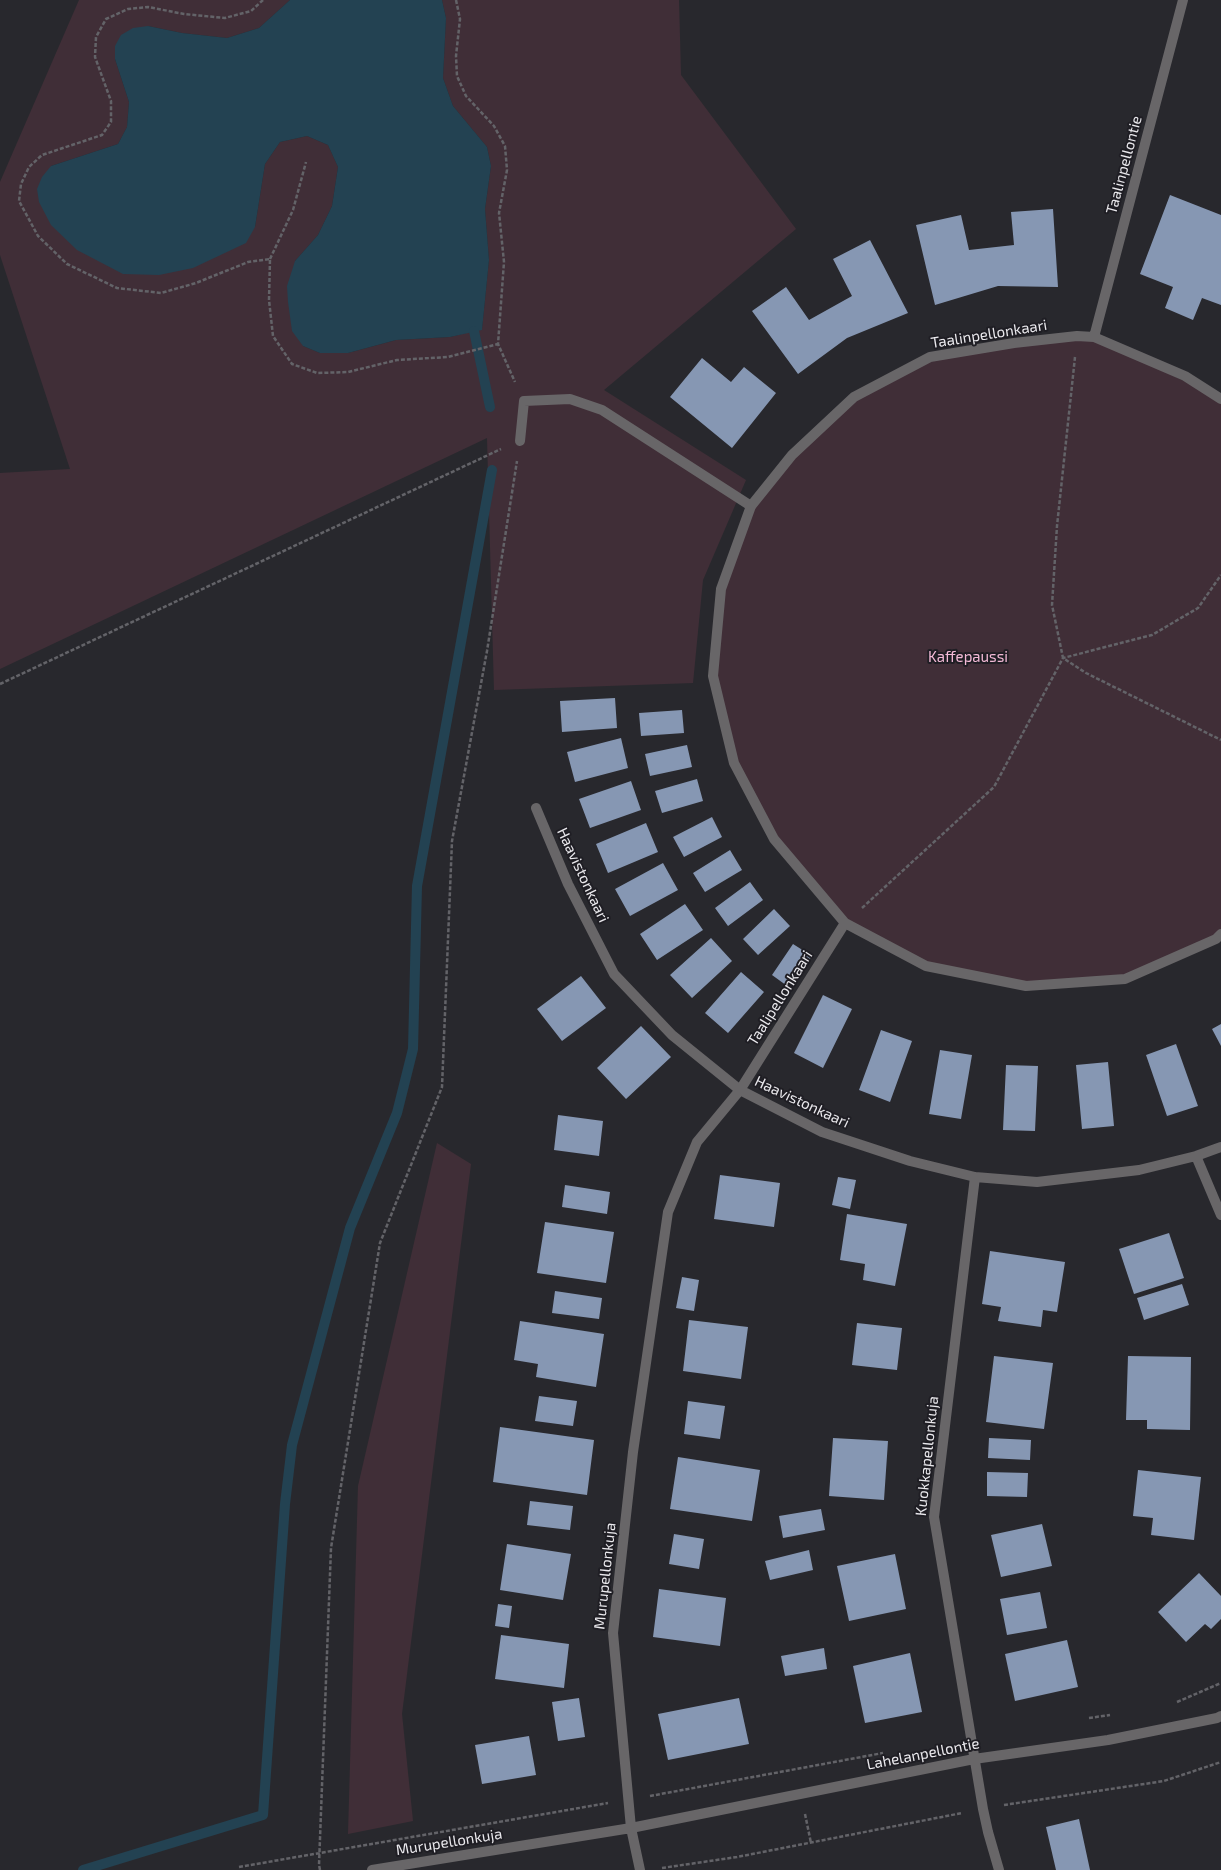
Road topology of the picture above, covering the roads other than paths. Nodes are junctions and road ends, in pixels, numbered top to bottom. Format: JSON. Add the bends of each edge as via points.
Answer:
{"nodes":[{"id":1,"x":1183,"y":0,"type":"edge"},
{"id":2,"x":1094,"y":337,"type":"junction"},
{"id":3,"x":1221,"y":399,"type":"edge"},
{"id":4,"x":520,"y":441,"type":"road end"},
{"id":5,"x":751,"y":506,"type":"junction"},
{"id":6,"x":536,"y":808,"type":"dead end"},
{"id":7,"x":845,"y":923,"type":"junction"},
{"id":8,"x":1221,"y":934,"type":"edge"},
{"id":9,"x":740,"y":1090,"type":"junction"},
{"id":10,"x":1221,"y":1147,"type":"edge"},
{"id":11,"x":1196,"y":1156,"type":"junction"},
{"id":12,"x":975,"y":1177,"type":"junction"},
{"id":13,"x":1221,"y":1215,"type":"edge"},
{"id":14,"x":1221,"y":1716,"type":"edge"},
{"id":15,"x":974,"y":1759,"type":"junction"},
{"id":16,"x":631,"y":1828,"type":"junction"},
{"id":17,"x":372,"y":1870,"type":"edge"},
{"id":18,"x":640,"y":1870,"type":"edge"},
{"id":19,"x":999,"y":1870,"type":"edge"}],
"edges":[{"from":1,"to":2,"type":"street","name":"Taalinpellontie"},
{"from":2,"to":3,"type":"street","name":"Taalinpellonkaari","via":[[1185,376]]},
{"from":2,"to":5,"type":"street","name":"Taalinpellonkaari","via":[[1077,336],[1014,343],[930,357],[854,397],[792,455]]},
{"from":4,"to":5,"type":"street","via":[[524,401],[570,399],[602,410]]},
{"from":5,"to":7,"type":"street","name":"Taalinpellonkaari","via":[[721,589],[713,676],[734,763],[774,839]]},
{"from":6,"to":9,"type":"street","name":"Haavistonkaari","via":[[568,884],[614,974],[672,1035]]},
{"from":7,"to":8,"type":"street","name":"Taalinpellonkaari","via":[[926,966],[1026,986],[1125,979],[1216,939]]},
{"from":7,"to":9,"type":"street","name":"Taalipellonkaari"},
{"from":9,"to":12,"type":"street","name":"Haavistonkaari","via":[[822,1132],[910,1161]]},
{"from":9,"to":16,"type":"street","name":"Murupellonkuja","via":[[697,1142],[668,1212],[633,1452],[613,1633]]},
{"from":10,"to":11,"type":"street","name":"Haavistonkaari"},
{"from":11,"to":12,"type":"street","name":"Haavistonkaari","via":[[1139,1170],[1037,1182]]},
{"from":11,"to":13,"type":"street"},
{"from":12,"to":15,"type":"street","name":"Kuokkapellonkuja","via":[[934,1517]]},
{"from":14,"to":15,"type":"street","name":"Lahelanpellontie","via":[[1108,1740]]},
{"from":15,"to":16,"type":"street","name":"Lahelanpellontie"},
{"from":15,"to":19,"type":"street","name":"Kuokkapellonkuja","via":[[988,1832]]},
{"from":16,"to":17,"type":"street","name":"Murupellonkuja"},
{"from":16,"to":18,"type":"street"}]}
